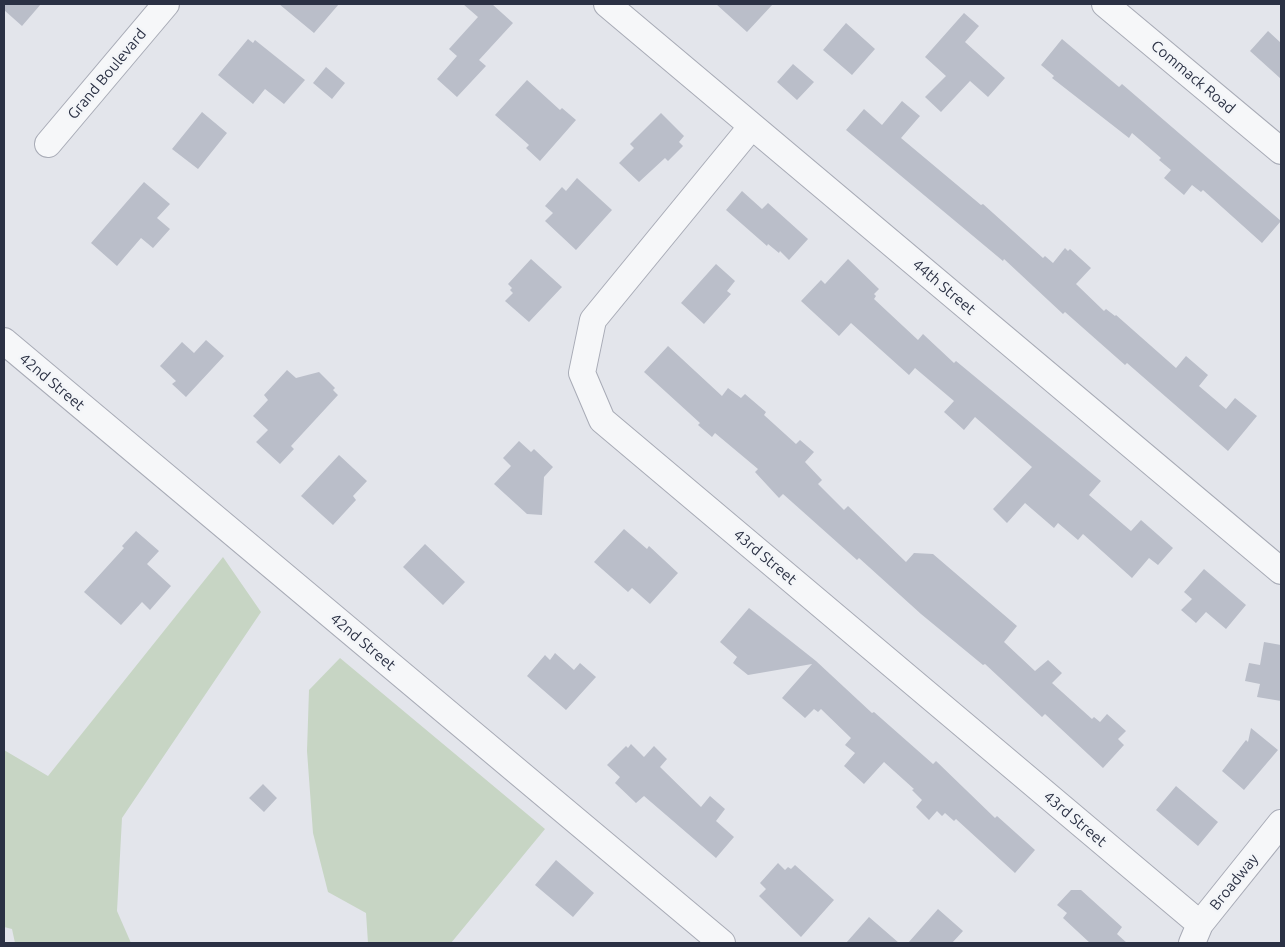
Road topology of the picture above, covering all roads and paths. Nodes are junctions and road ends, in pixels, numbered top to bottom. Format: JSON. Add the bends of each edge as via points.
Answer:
{"nodes":[{"id":1,"x":166,"y":4,"type":"edge"},
{"id":2,"x":607,"y":4,"type":"edge"},
{"id":3,"x":1105,"y":4,"type":"edge"},
{"id":4,"x":752,"y":126,"type":"junction"},
{"id":5,"x":48,"y":144,"type":"dead end"},
{"id":6,"x":1281,"y":151,"type":"edge"},
{"id":7,"x":4,"y":341,"type":"edge"},
{"id":8,"x":1281,"y":571,"type":"edge"},
{"id":9,"x":1281,"y":823,"type":"edge"},
{"id":10,"x":1196,"y":934,"type":"edge"},
{"id":11,"x":722,"y":943,"type":"edge"}],
"edges":[{"from":1,"to":5,"type":"street","name":"Grand Boulevard"},
{"from":2,"to":4,"type":"street","name":"44th Street"},
{"from":3,"to":6,"type":"street","name":"Commack Road"},
{"from":4,"to":8,"type":"street","name":"44th Street"},
{"from":4,"to":10,"type":"street","name":"43rd Street","via":[[593,320],[582,373],[602,420]]},
{"from":7,"to":11,"type":"street","name":"42nd Street"},
{"from":9,"to":10,"type":"street","name":"Broadway"}]}
